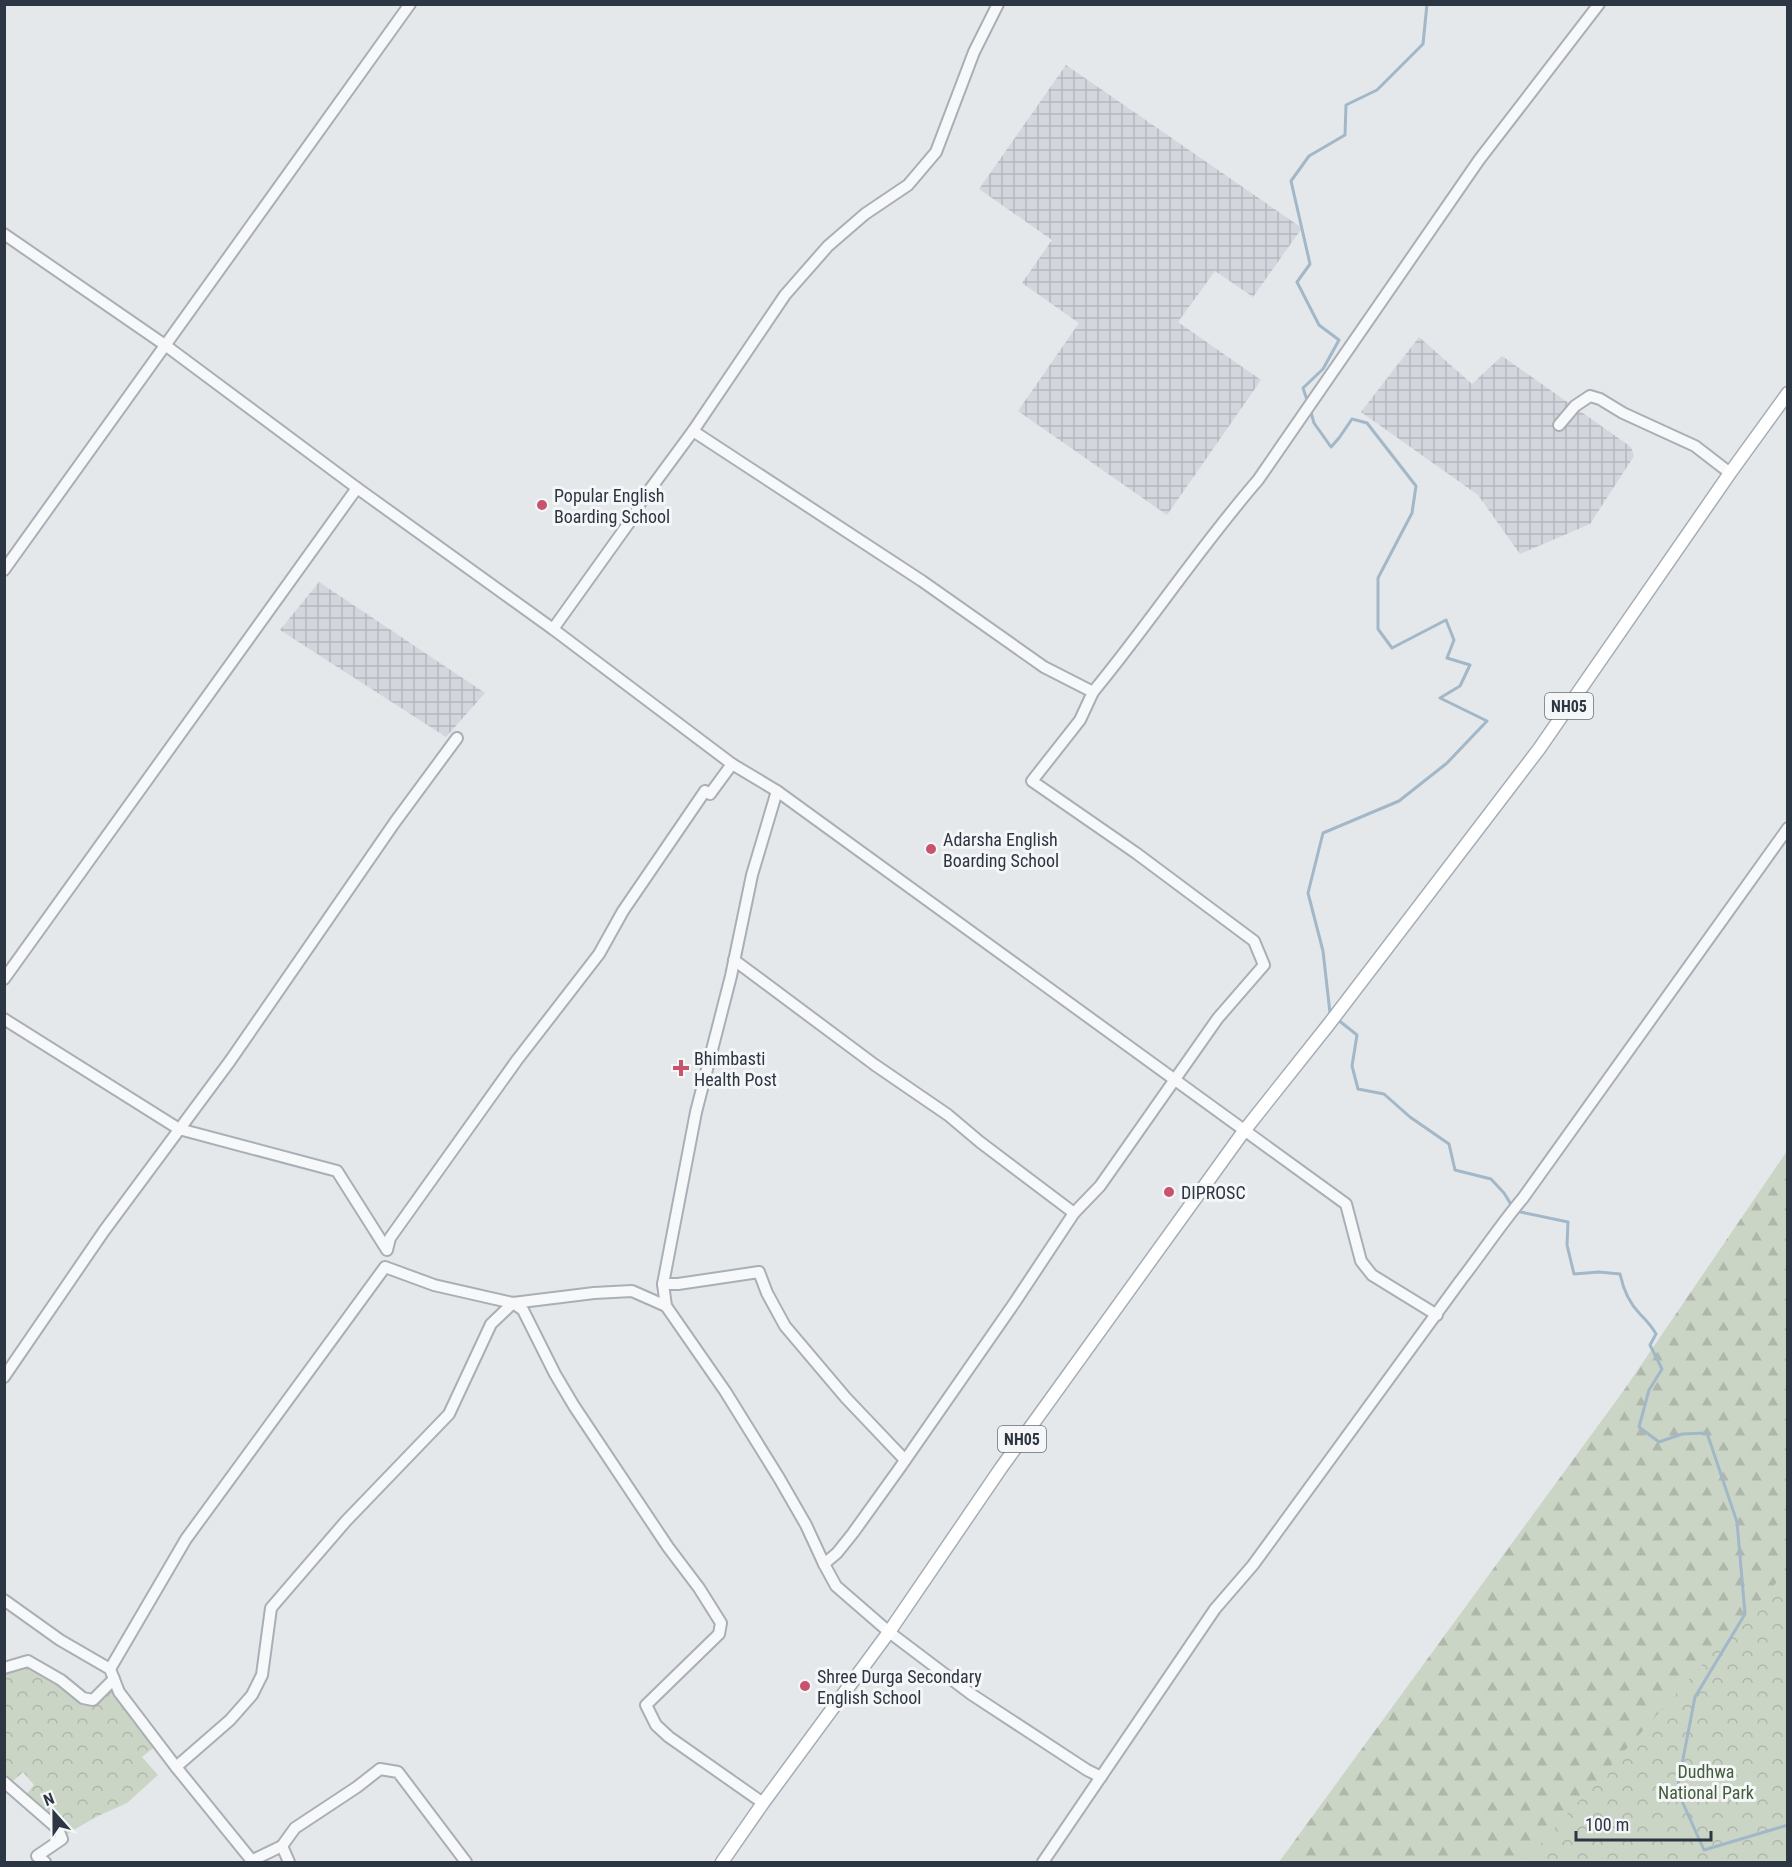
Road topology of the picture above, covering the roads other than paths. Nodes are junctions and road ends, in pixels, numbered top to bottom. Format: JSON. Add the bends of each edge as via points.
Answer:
{"nodes":[{"id":1,"x":410,"y":4,"type":"edge"},
{"id":2,"x":998,"y":4,"type":"edge"},
{"id":3,"x":1599,"y":4,"type":"edge"},
{"id":4,"x":4,"y":234,"type":"edge"},
{"id":5,"x":165,"y":345,"type":"junction"},
{"id":6,"x":1788,"y":393,"type":"edge"},
{"id":7,"x":1559,"y":425,"type":"dead end"},
{"id":8,"x":693,"y":431,"type":"junction"},
{"id":9,"x":1730,"y":473,"type":"junction"},
{"id":10,"x":357,"y":488,"type":"junction"},
{"id":11,"x":4,"y":570,"type":"edge"},
{"id":12,"x":553,"y":629,"type":"junction"},
{"id":13,"x":1094,"y":692,"type":"junction"},
{"id":14,"x":457,"y":738,"type":"dead end"},
{"id":15,"x":732,"y":764,"type":"junction"},
{"id":16,"x":777,"y":791,"type":"junction"},
{"id":17,"x":1788,"y":828,"type":"edge"},
{"id":18,"x":734,"y":960,"type":"junction"},
{"id":19,"x":4,"y":979,"type":"edge"},
{"id":20,"x":4,"y":1019,"type":"edge"},
{"id":21,"x":1175,"y":1078,"type":"junction"},
{"id":22,"x":179,"y":1129,"type":"junction"},
{"id":23,"x":1244,"y":1131,"type":"junction"},
{"id":24,"x":1074,"y":1213,"type":"junction"},
{"id":25,"x":663,"y":1284,"type":"junction"},
{"id":26,"x":513,"y":1302,"type":"junction"},
{"id":27,"x":666,"y":1306,"type":"junction"},
{"id":28,"x":1437,"y":1315,"type":"junction"},
{"id":29,"x":4,"y":1377,"type":"edge"},
{"id":30,"x":905,"y":1460,"type":"junction"},
{"id":31,"x":824,"y":1564,"type":"junction"},
{"id":32,"x":4,"y":1600,"type":"edge"},
{"id":33,"x":889,"y":1632,"type":"junction"},
{"id":34,"x":4,"y":1668,"type":"edge"},
{"id":35,"x":112,"y":1674,"type":"junction"},
{"id":36,"x":176,"y":1767,"type":"junction"},
{"id":37,"x":1101,"y":1777,"type":"junction"},
{"id":38,"x":4,"y":1782,"type":"edge"},
{"id":39,"x":763,"y":1803,"type":"junction"},
{"id":40,"x":282,"y":1846,"type":"junction"},
{"id":41,"x":253,"y":1861,"type":"edge"},
{"id":42,"x":45,"y":1863,"type":"edge"},
{"id":43,"x":289,"y":1863,"type":"edge"},
{"id":44,"x":466,"y":1863,"type":"edge"},
{"id":45,"x":722,"y":1863,"type":"edge"},
{"id":46,"x":1043,"y":1863,"type":"edge"}],
"edges":[{"from":1,"to":5,"type":"street"},
{"from":2,"to":8,"type":"street","via":[[974,52],[936,152],[908,185],[865,214],[828,246],[785,295]]},
{"from":3,"to":13,"type":"street","via":[[1479,160],[1258,480],[1216,528]]},
{"from":4,"to":5,"type":"street"},
{"from":5,"to":10,"type":"street"},
{"from":5,"to":11,"type":"street"},
{"from":6,"to":9,"type":"main road","number":"NH05"},
{"from":7,"to":9,"type":"street","via":[[1590,396],[1695,446]]},
{"from":8,"to":12,"type":"street"},
{"from":8,"to":13,"type":"street","via":[[922,581],[1044,667]]},
{"from":9,"to":23,"type":"main road","number":"NH05","via":[[1539,749]]},
{"from":10,"to":12,"type":"street"},
{"from":10,"to":19,"type":"street"},
{"from":12,"to":15,"type":"street"},
{"from":13,"to":21,"type":"street","via":[[1080,720],[1032,781],[1254,941],[1264,965],[1218,1018]]},
{"from":14,"to":22,"type":"street"},
{"from":15,"to":16,"type":"street"},
{"from":15,"to":22,"type":"street","via":[[710,794],[705,791],[623,911],[599,954],[517,1060],[390,1238],[387,1250],[337,1171]]},
{"from":16,"to":18,"type":"street","via":[[752,875]]},
{"from":16,"to":21,"type":"street"},
{"from":17,"to":28,"type":"street"},
{"from":18,"to":24,"type":"street","via":[[948,1115]]},
{"from":18,"to":25,"type":"street","via":[[696,1112]]},
{"from":20,"to":22,"type":"street"},
{"from":21,"to":23,"type":"street"},
{"from":21,"to":24,"type":"street","via":[[1100,1186]]},
{"from":22,"to":29,"type":"street"},
{"from":23,"to":28,"type":"street","via":[[1346,1204],[1361,1261],[1372,1275]]},
{"from":23,"to":33,"type":"main road","number":"NH05","via":[[1001,1468]]},
{"from":24,"to":30,"type":"street"},
{"from":25,"to":27,"type":"street"},
{"from":25,"to":30,"type":"street","via":[[759,1272],[785,1326]]},
{"from":26,"to":27,"type":"street","via":[[632,1291]]},
{"from":26,"to":35,"type":"street","via":[[434,1285],[385,1267],[186,1539]]},
{"from":26,"to":36,"type":"street","via":[[491,1324],[449,1414],[346,1521],[271,1608],[262,1675],[252,1695],[230,1720]]},
{"from":26,"to":39,"type":"street","via":[[523,1310],[574,1406],[721,1623],[719,1634],[646,1705],[656,1725],[669,1737]]},
{"from":27,"to":31,"type":"street","via":[[773,1468]]},
{"from":28,"to":37,"type":"street","via":[[1253,1565],[1215,1609]]},
{"from":30,"to":31,"type":"street","via":[[853,1533]]},
{"from":31,"to":33,"type":"street","via":[[836,1586]]},
{"from":32,"to":35,"type":"street"},
{"from":33,"to":37,"type":"street","via":[[971,1694]]},
{"from":33,"to":39,"type":"main road","number":"NH05"},
{"from":34,"to":35,"type":"street","via":[[28,1661],[83,1698],[93,1700]]},
{"from":35,"to":36,"type":"street","via":[[119,1692]]},
{"from":36,"to":41,"type":"street"},
{"from":37,"to":46,"type":"street"},
{"from":38,"to":42,"type":"street","via":[[58,1829],[62,1839],[37,1856]]},
{"from":39,"to":45,"type":"main road","number":"NH05"},
{"from":40,"to":41,"type":"street"},
{"from":40,"to":43,"type":"street"},
{"from":40,"to":44,"type":"street","via":[[295,1828],[380,1769],[398,1772]]}]}
